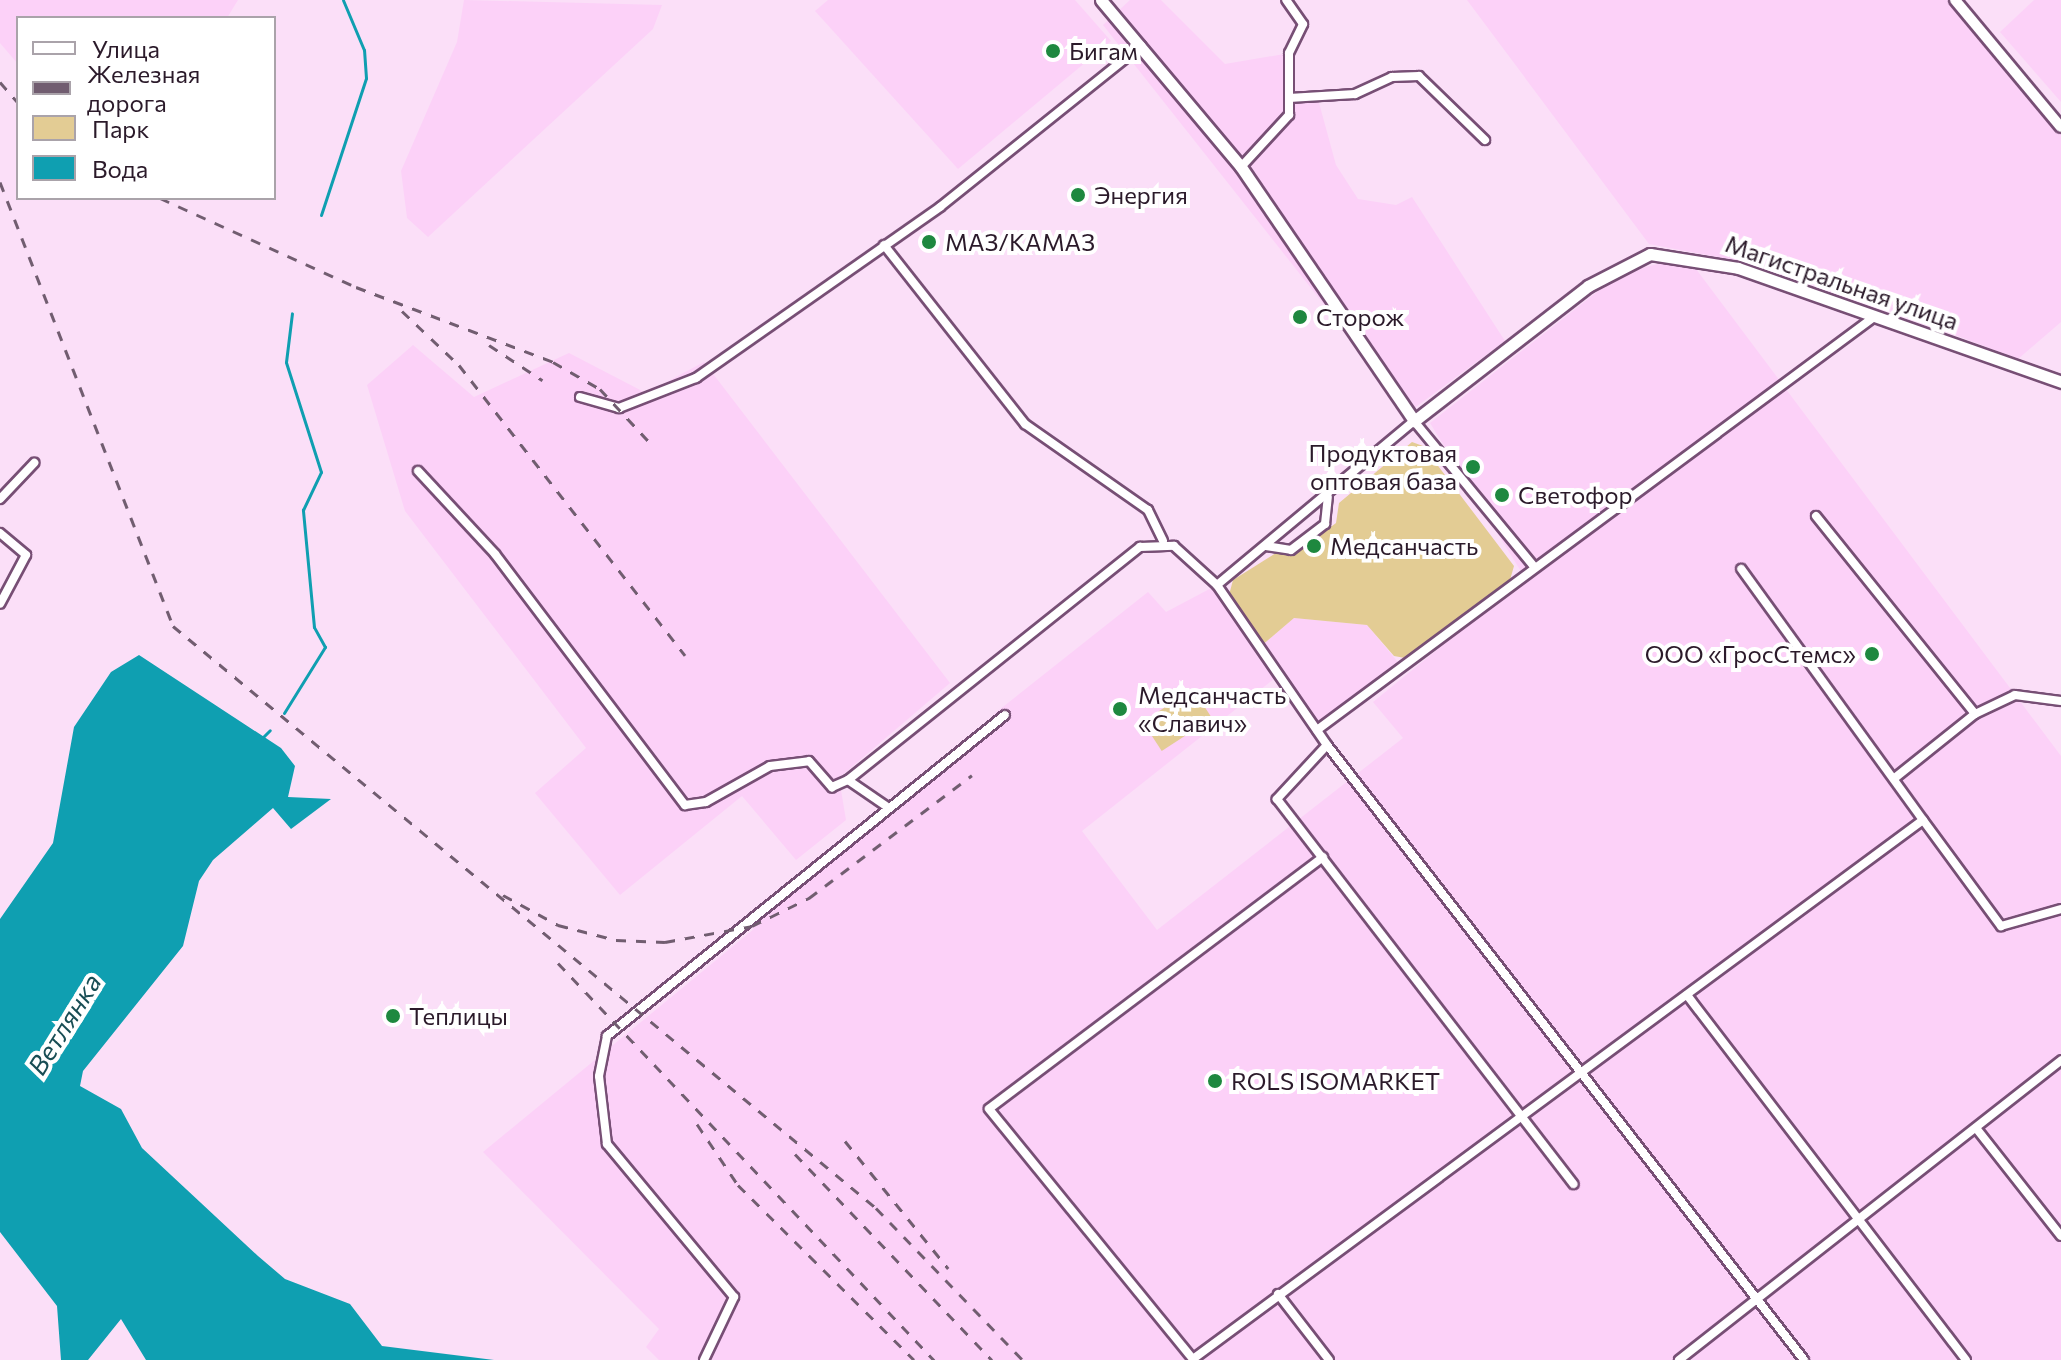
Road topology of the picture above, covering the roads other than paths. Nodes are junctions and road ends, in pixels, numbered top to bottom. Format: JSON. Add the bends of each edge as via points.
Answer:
{"nodes":[{"id":1,"x":1101,"y":0,"type":"edge"},
{"id":2,"x":1286,"y":0,"type":"edge"},
{"id":3,"x":1955,"y":0,"type":"edge"},
{"id":4,"x":1141,"y":46,"type":"junction"},
{"id":5,"x":1289,"y":98,"type":"junction"},
{"id":6,"x":2061,"y":127,"type":"edge"},
{"id":7,"x":1485,"y":140,"type":"dead end"},
{"id":8,"x":1241,"y":167,"type":"junction"},
{"id":9,"x":884,"y":245,"type":"junction"},
{"id":10,"x":1874,"y":317,"type":"junction"},
{"id":11,"x":2061,"y":382,"type":"edge"},
{"id":12,"x":580,"y":397,"type":"dead end"},
{"id":13,"x":1414,"y":421,"type":"junction"},
{"id":14,"x":34,"y":463,"type":"dead end"},
{"id":15,"x":418,"y":471,"type":"dead end"},
{"id":16,"x":1328,"y":496,"type":"junction"},
{"id":17,"x":0,"y":499,"type":"edge"},
{"id":18,"x":1816,"y":516,"type":"dead end"},
{"id":19,"x":0,"y":533,"type":"edge"},
{"id":20,"x":1163,"y":541,"type":"junction"},
{"id":21,"x":1266,"y":546,"type":"junction"},
{"id":22,"x":1535,"y":568,"type":"junction"},
{"id":23,"x":1741,"y":569,"type":"dead end"},
{"id":24,"x":1217,"y":585,"type":"junction"},
{"id":25,"x":0,"y":604,"type":"edge"},
{"id":26,"x":2061,"y":701,"type":"edge"},
{"id":27,"x":1975,"y":714,"type":"junction"},
{"id":28,"x":1005,"y":715,"type":"dead end"},
{"id":29,"x":1317,"y":730,"type":"junction"},
{"id":30,"x":1327,"y":745,"type":"junction"},
{"id":31,"x":1896,"y":777,"type":"junction"},
{"id":32,"x":848,"y":780,"type":"junction"},
{"id":33,"x":886,"y":806,"type":"junction"},
{"id":34,"x":1923,"y":820,"type":"junction"},
{"id":35,"x":1323,"y":857,"type":"junction"},
{"id":36,"x":2061,"y":909,"type":"edge"},
{"id":37,"x":1687,"y":995,"type":"junction"},
{"id":38,"x":2061,"y":1060,"type":"edge"},
{"id":39,"x":1586,"y":1075,"type":"junction"},
{"id":40,"x":1523,"y":1120,"type":"junction"},
{"id":41,"x":1976,"y":1128,"type":"junction"},
{"id":42,"x":1574,"y":1184,"type":"dead end"},
{"id":43,"x":1860,"y":1221,"type":"junction"},
{"id":44,"x":2061,"y":1236,"type":"edge"},
{"id":45,"x":1278,"y":1294,"type":"junction"},
{"id":46,"x":1757,"y":1299,"type":"junction"},
{"id":47,"x":704,"y":1360,"type":"edge"},
{"id":48,"x":1329,"y":1360,"type":"edge"},
{"id":49,"x":1679,"y":1360,"type":"edge"},
{"id":50,"x":1804,"y":1360,"type":"edge"},
{"id":51,"x":1966,"y":1360,"type":"edge"}],
"edges":[{"from":1,"to":4,"type":"main road"},
{"from":2,"to":5,"type":"street","via":[[1303,24],[1289,53]]},
{"from":3,"to":6,"type":"street"},
{"from":4,"to":8,"type":"main road"},
{"from":4,"to":9,"type":"street"},
{"from":5,"to":7,"type":"street","via":[[1355,94],[1392,77],[1419,76]]},
{"from":5,"to":8,"type":"street","via":[[1285,127]]},
{"from":8,"to":13,"type":"main road"},
{"from":9,"to":12,"type":"street","via":[[696,378],[619,408]]},
{"from":9,"to":20,"type":"street","via":[[1025,424],[1148,510]]},
{"from":10,"to":11,"type":"main road","name":"Магистральная улица"},
{"from":10,"to":13,"type":"main road","name":"Магистральная улица","via":[[1701,257],[1650,254],[1588,286]]},
{"from":10,"to":22,"type":"street"},
{"from":13,"to":16,"type":"street"},
{"from":13,"to":22,"type":"street"},
{"from":14,"to":17,"type":"street"},
{"from":15,"to":32,"type":"street","via":[[495,554],[685,805],[706,802],[770,766],[809,761],[832,787]]},
{"from":16,"to":21,"type":"street"},
{"from":16,"to":21,"type":"street","via":[[1325,524],[1291,550]]},
{"from":18,"to":27,"type":"street"},
{"from":19,"to":25,"type":"street","via":[[26,555]]},
{"from":20,"to":24,"type":"street"},
{"from":20,"to":32,"type":"street","via":[[1140,547]]},
{"from":21,"to":24,"type":"street"},
{"from":22,"to":29,"type":"street"},
{"from":23,"to":31,"type":"street"},
{"from":24,"to":29,"type":"street"},
{"from":26,"to":27,"type":"street","via":[[2015,695]]},
{"from":27,"to":31,"type":"street"},
{"from":28,"to":33,"type":"street"},
{"from":29,"to":30,"type":"street"},
{"from":30,"to":35,"type":"street","via":[[1277,799]]},
{"from":30,"to":39,"type":"street"},
{"from":31,"to":34,"type":"street"},
{"from":32,"to":33,"type":"street"},
{"from":33,"to":47,"type":"street","via":[[607,1036],[599,1076],[607,1144],[734,1297]]},
{"from":34,"to":36,"type":"street","via":[[2001,926]]},
{"from":34,"to":37,"type":"street"},
{"from":35,"to":40,"type":"street"},
{"from":35,"to":45,"type":"street","via":[[989,1109],[1193,1359]]},
{"from":37,"to":39,"type":"street"},
{"from":37,"to":43,"type":"street"},
{"from":38,"to":41,"type":"street"},
{"from":39,"to":40,"type":"street"},
{"from":39,"to":46,"type":"street"},
{"from":40,"to":42,"type":"street"},
{"from":40,"to":45,"type":"street"},
{"from":41,"to":43,"type":"street"},
{"from":41,"to":44,"type":"street"},
{"from":43,"to":46,"type":"street"},
{"from":43,"to":51,"type":"street"},
{"from":45,"to":48,"type":"street"},
{"from":46,"to":49,"type":"street"},
{"from":46,"to":50,"type":"street"}]}
